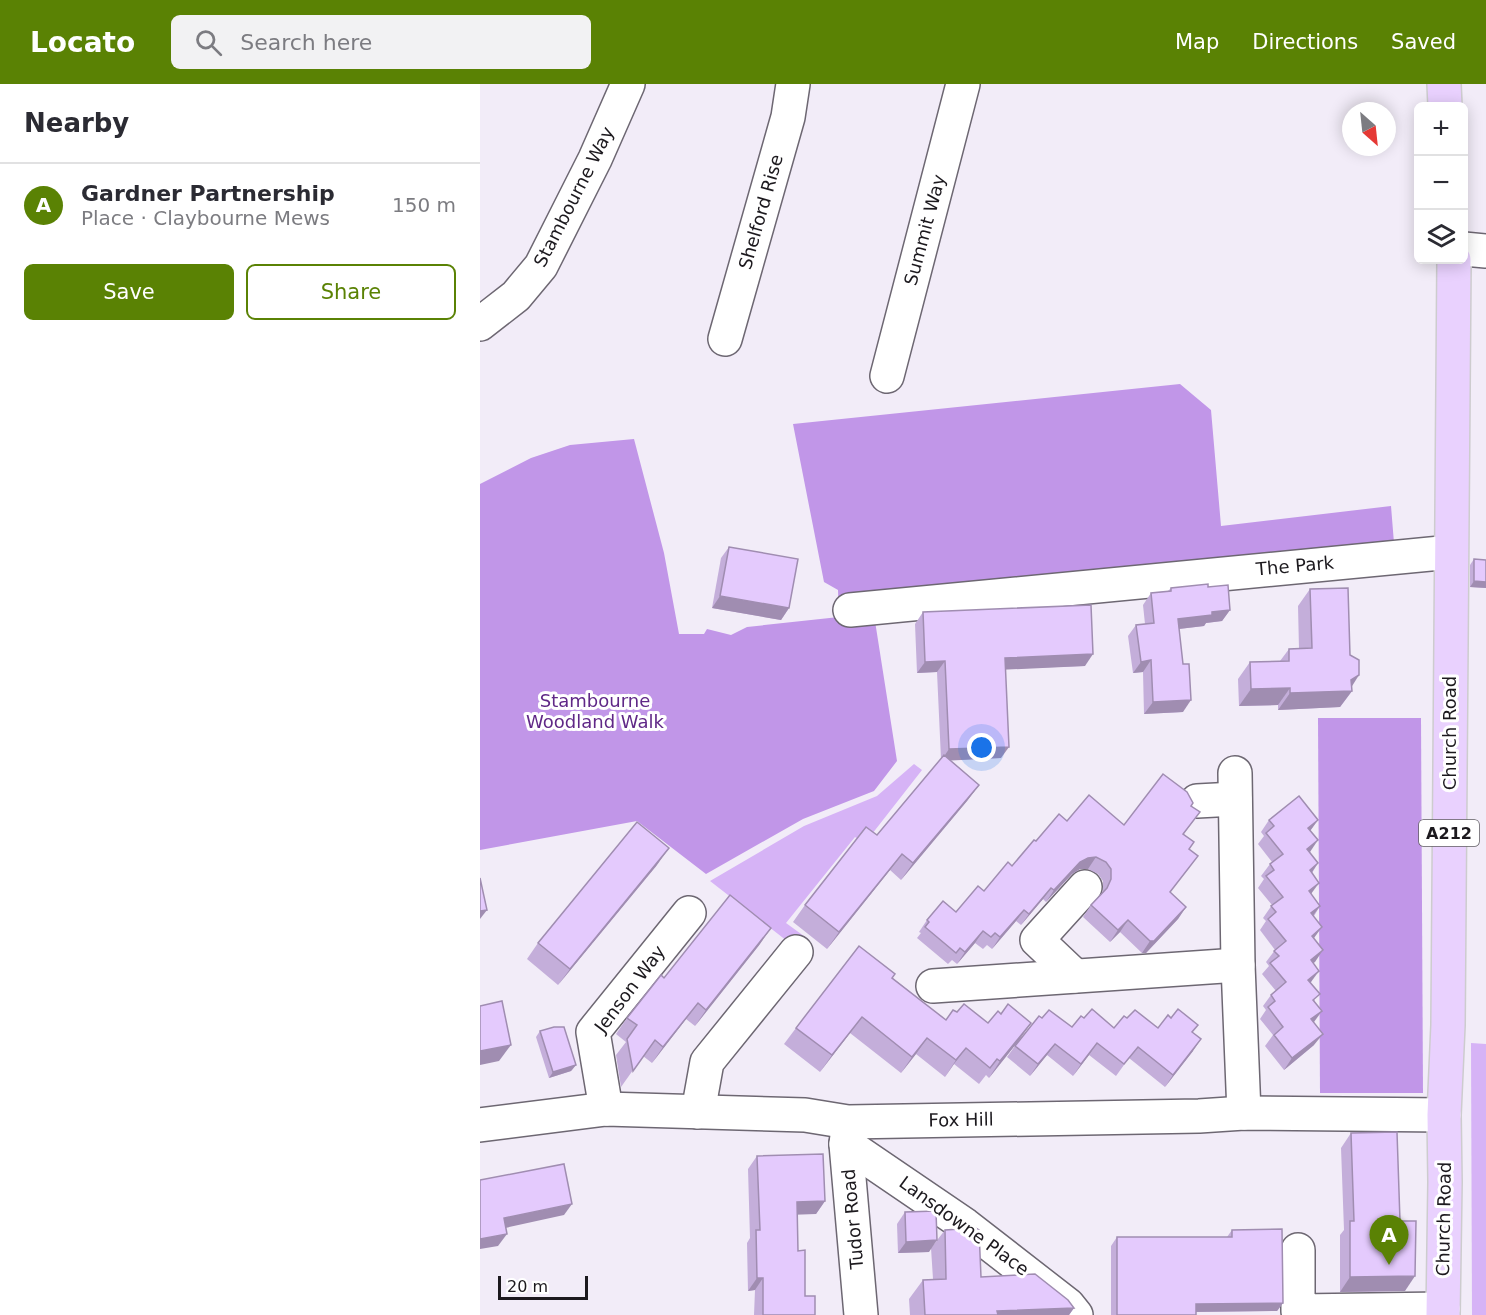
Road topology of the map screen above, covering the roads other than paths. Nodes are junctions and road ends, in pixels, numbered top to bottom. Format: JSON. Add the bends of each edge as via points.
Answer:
{"nodes":[{"id":1,"x":628,"y":84,"type":"edge"},
{"id":2,"x":793,"y":84,"type":"edge"},
{"id":3,"x":963,"y":84,"type":"edge"},
{"id":4,"x":1444,"y":84,"type":"edge"},
{"id":5,"x":1445,"y":102,"type":"edge"},
{"id":6,"x":1468,"y":249,"type":"edge"},
{"id":7,"x":1486,"y":250,"type":"edge"},
{"id":8,"x":1454,"y":264,"type":"edge"},
{"id":9,"x":480,"y":324,"type":"edge"},
{"id":10,"x":725,"y":339,"type":"dead end"},
{"id":11,"x":887,"y":376,"type":"dead end"},
{"id":12,"x":1451,"y":552,"type":"junction"},
{"id":13,"x":850,"y":610,"type":"dead end"},
{"id":14,"x":1197,"y":801,"type":"dead end"},
{"id":15,"x":1085,"y":887,"type":"dead end"},
{"id":16,"x":689,"y":913,"type":"dead end"},
{"id":17,"x":796,"y":952,"type":"dead end"},
{"id":18,"x":1238,"y":965,"type":"junction"},
{"id":19,"x":1075,"y":976,"type":"junction"},
{"id":20,"x":933,"y":986,"type":"dead end"},
{"id":21,"x":606,"y":1109,"type":"junction"},
{"id":22,"x":698,"y":1112,"type":"junction"},
{"id":23,"x":1244,"y":1113,"type":"junction"},
{"id":24,"x":1444,"y":1114,"type":"junction"},
{"id":25,"x":480,"y":1125,"type":"edge"},
{"id":26,"x":847,"y":1133,"type":"junction"},
{"id":27,"x":1298,"y":1251,"type":"dead end"},
{"id":28,"x":1443,"y":1312,"type":"edge"},
{"id":29,"x":861,"y":1315,"type":"edge"},
{"id":30,"x":1076,"y":1315,"type":"edge"}],
"edges":[{"from":1,"to":9,"type":"street","name":"Stambourne Way","via":[[541,266],[516,296]]},
{"from":2,"to":10,"type":"street","name":"Shelford Rise","via":[[788,117]]},
{"from":3,"to":11,"type":"street","name":"Summit Way"},
{"from":4,"to":5,"type":"main road"},
{"from":6,"to":7,"type":"street"},
{"from":8,"to":12,"type":"main road","name":"Church Road","number":"A212"},
{"from":12,"to":13,"type":"street","name":"The Park"},
{"from":12,"to":24,"type":"main road","name":"Church Road","number":"A212"},
{"from":14,"to":18,"type":"street","via":[[1235,786]]},
{"from":15,"to":19,"type":"street","via":[[1037,940]]},
{"from":16,"to":21,"type":"street","name":"Jenson Way","via":[[593,1032]]},
{"from":17,"to":22,"type":"street","via":[[707,1062]]},
{"from":18,"to":19,"type":"street"},
{"from":18,"to":23,"type":"street"},
{"from":19,"to":20,"type":"street"},
{"from":21,"to":22,"type":"street","name":"Fox Hill"},
{"from":21,"to":25,"type":"street","name":"Fox Hill"},
{"from":22,"to":26,"type":"street","name":"Fox Hill","via":[[805,1115]]},
{"from":23,"to":24,"type":"street","name":"Fox Hill"},
{"from":23,"to":26,"type":"street","name":"Fox Hill"},
{"from":24,"to":28,"type":"main road","name":"Church Road","number":"A212"},
{"from":26,"to":29,"type":"street","name":"Tudor Road"},
{"from":26,"to":30,"type":"street","name":"Lansdowne Place"},
{"from":27,"to":28,"type":"street","via":[[1298,1311]]}]}
